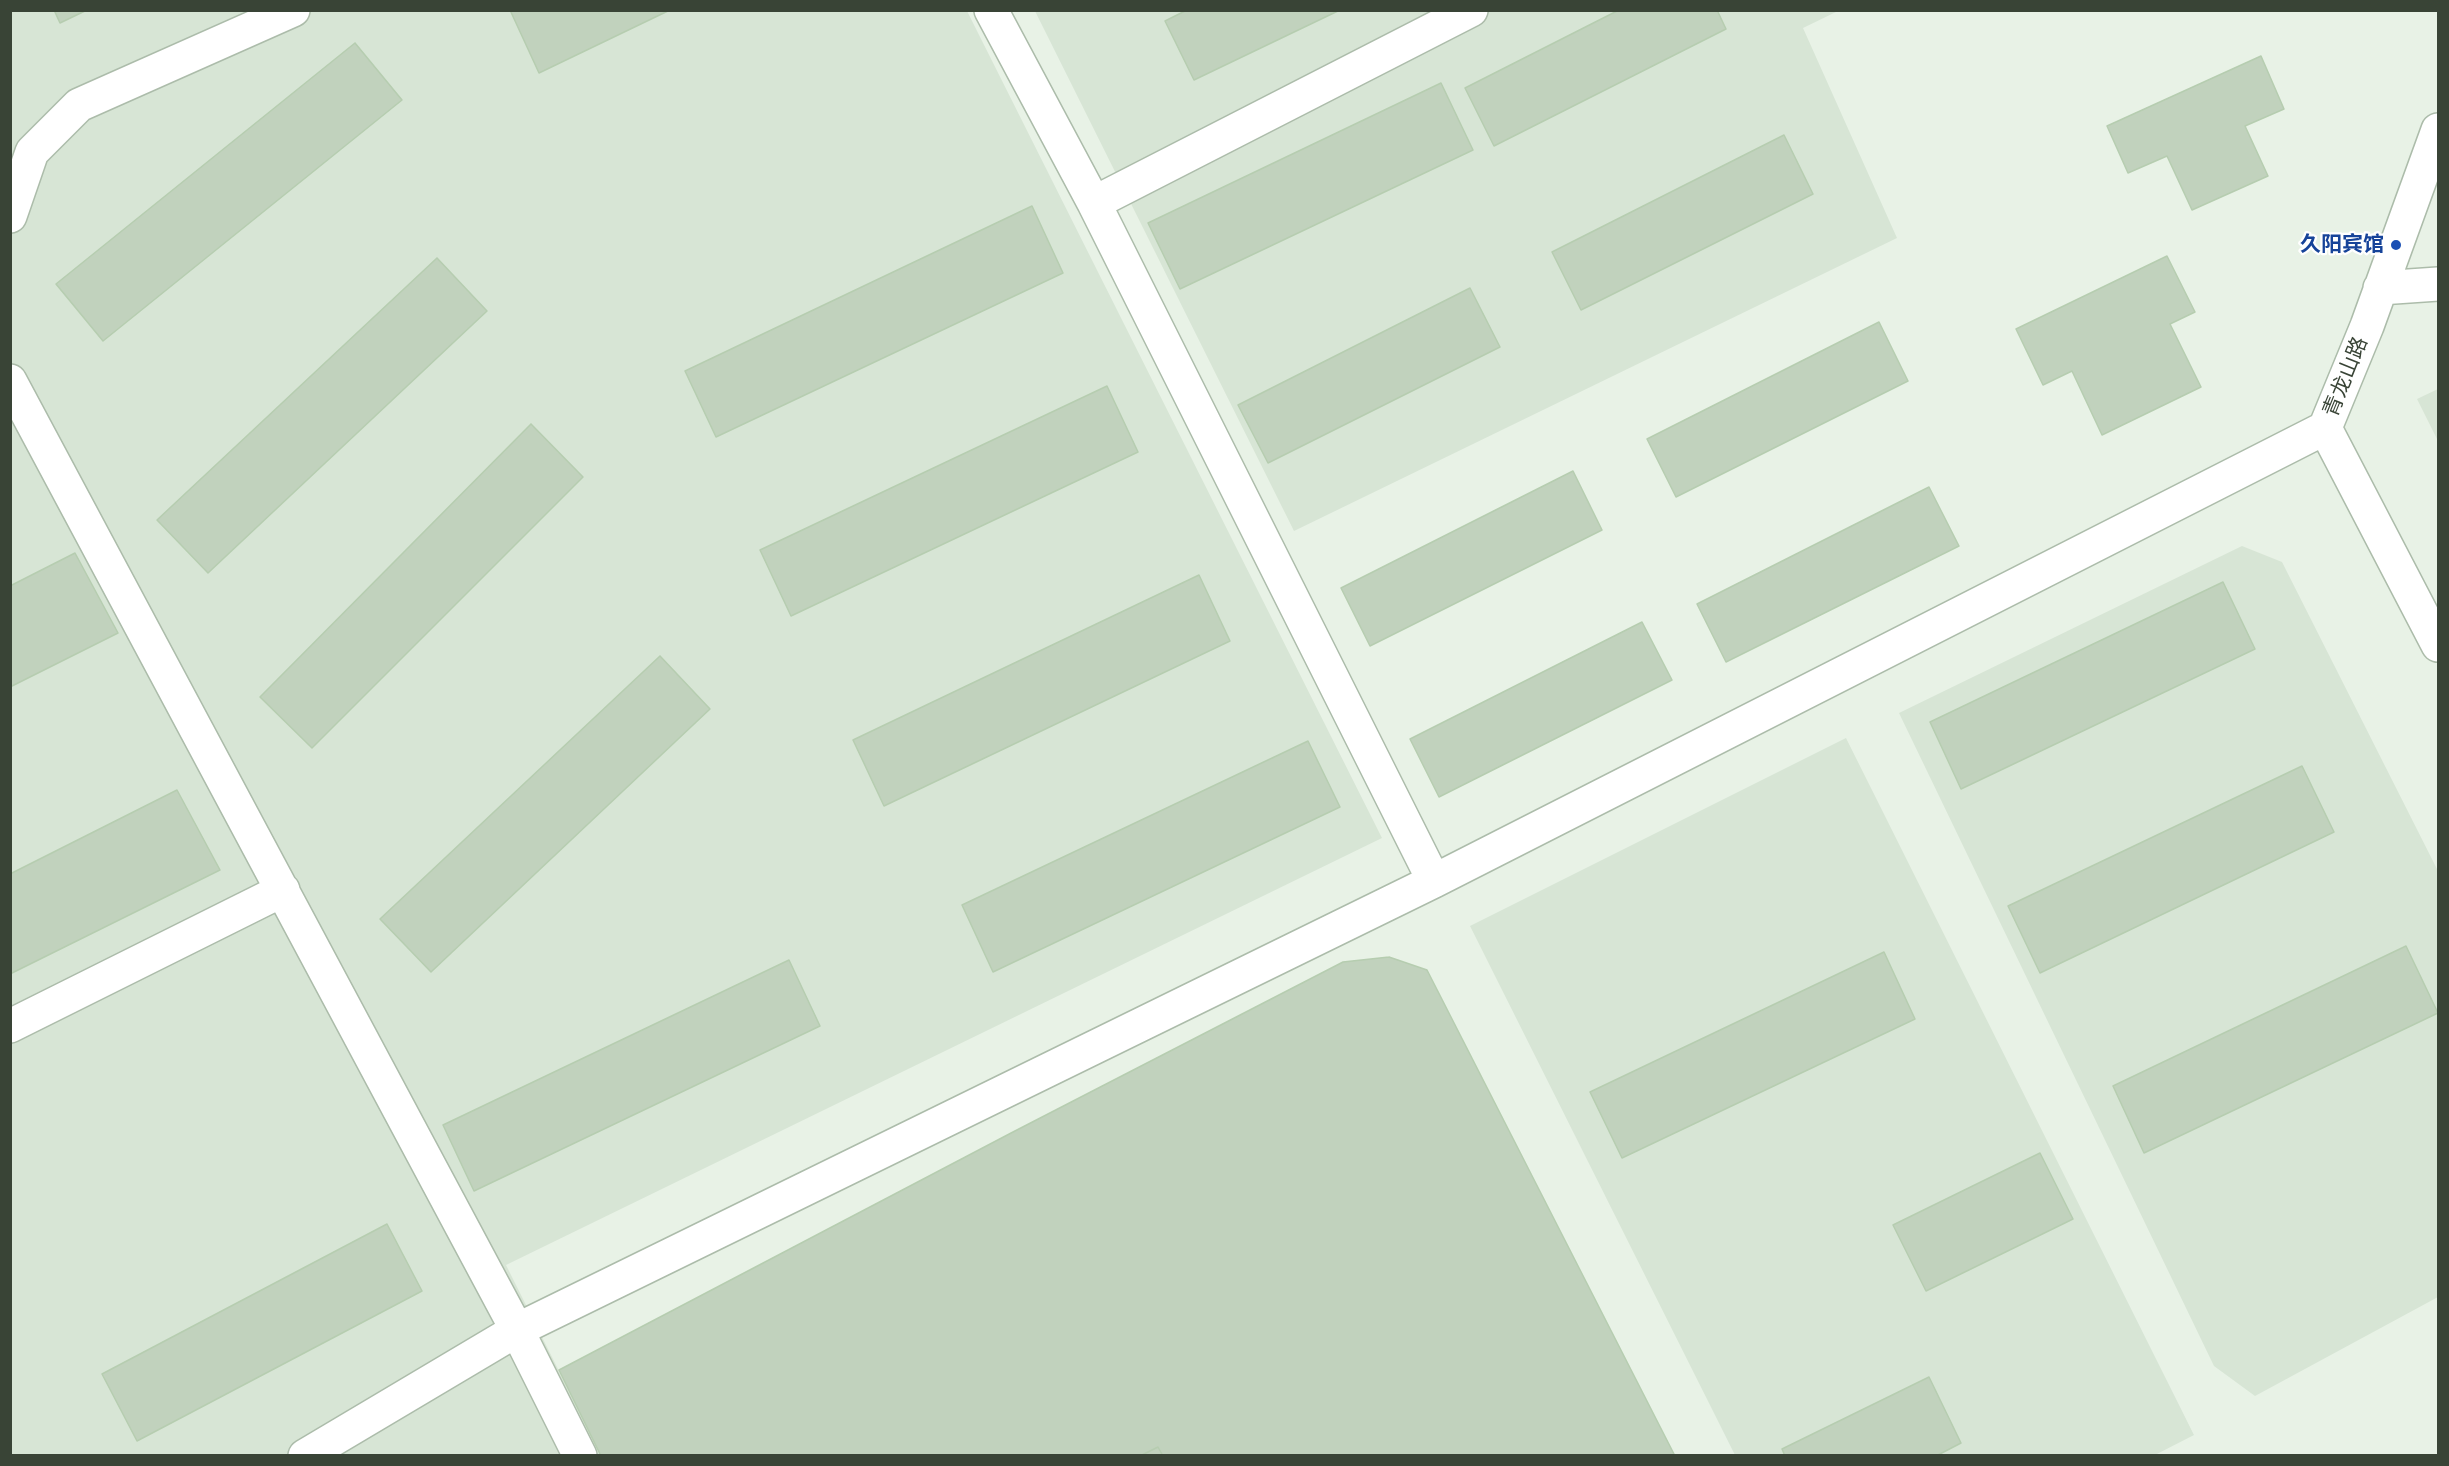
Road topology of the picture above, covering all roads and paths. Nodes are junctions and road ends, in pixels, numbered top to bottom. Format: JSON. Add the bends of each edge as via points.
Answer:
{"nodes":[{"id":1,"x":293,"y":10,"type":"edge"},
{"id":2,"x":991,"y":10,"type":"edge"},
{"id":3,"x":1471,"y":10,"type":"edge"},
{"id":4,"x":2439,"y":130,"type":"edge"},
{"id":5,"x":1094,"y":203,"type":"junction"},
{"id":6,"x":10,"y":216,"type":"edge"},
{"id":7,"x":2439,"y":284,"type":"edge"},
{"id":8,"x":2380,"y":288,"type":"junction"},
{"id":9,"x":12,"y":390,"type":"edge"},
{"id":10,"x":2325,"y":429,"type":"junction"},
{"id":11,"x":2439,"y":645,"type":"edge"},
{"id":12,"x":1434,"y":880,"type":"junction"},
{"id":13,"x":283,"y":890,"type":"junction"},
{"id":14,"x":10,"y":1026,"type":"edge"},
{"id":15,"x":518,"y":1330,"type":"junction"},
{"id":16,"x":305,"y":1455,"type":"edge"},
{"id":17,"x":580,"y":1455,"type":"edge"}],
"edges":[{"from":1,"to":6,"type":"street","via":[[80,105],[32,152]]},
{"from":2,"to":5,"type":"street"},
{"from":3,"to":5,"type":"street"},
{"from":4,"to":8,"type":"street","name":"青龙山路"},
{"from":5,"to":12,"type":"street"},
{"from":7,"to":8,"type":"street"},
{"from":8,"to":10,"type":"street","name":"青龙山路"},
{"from":9,"to":13,"type":"street"},
{"from":10,"to":11,"type":"street","name":"青龙山路"},
{"from":10,"to":12,"type":"street"},
{"from":12,"to":15,"type":"street"},
{"from":13,"to":14,"type":"street"},
{"from":13,"to":15,"type":"street"},
{"from":15,"to":16,"type":"street"},
{"from":15,"to":17,"type":"street"}]}
